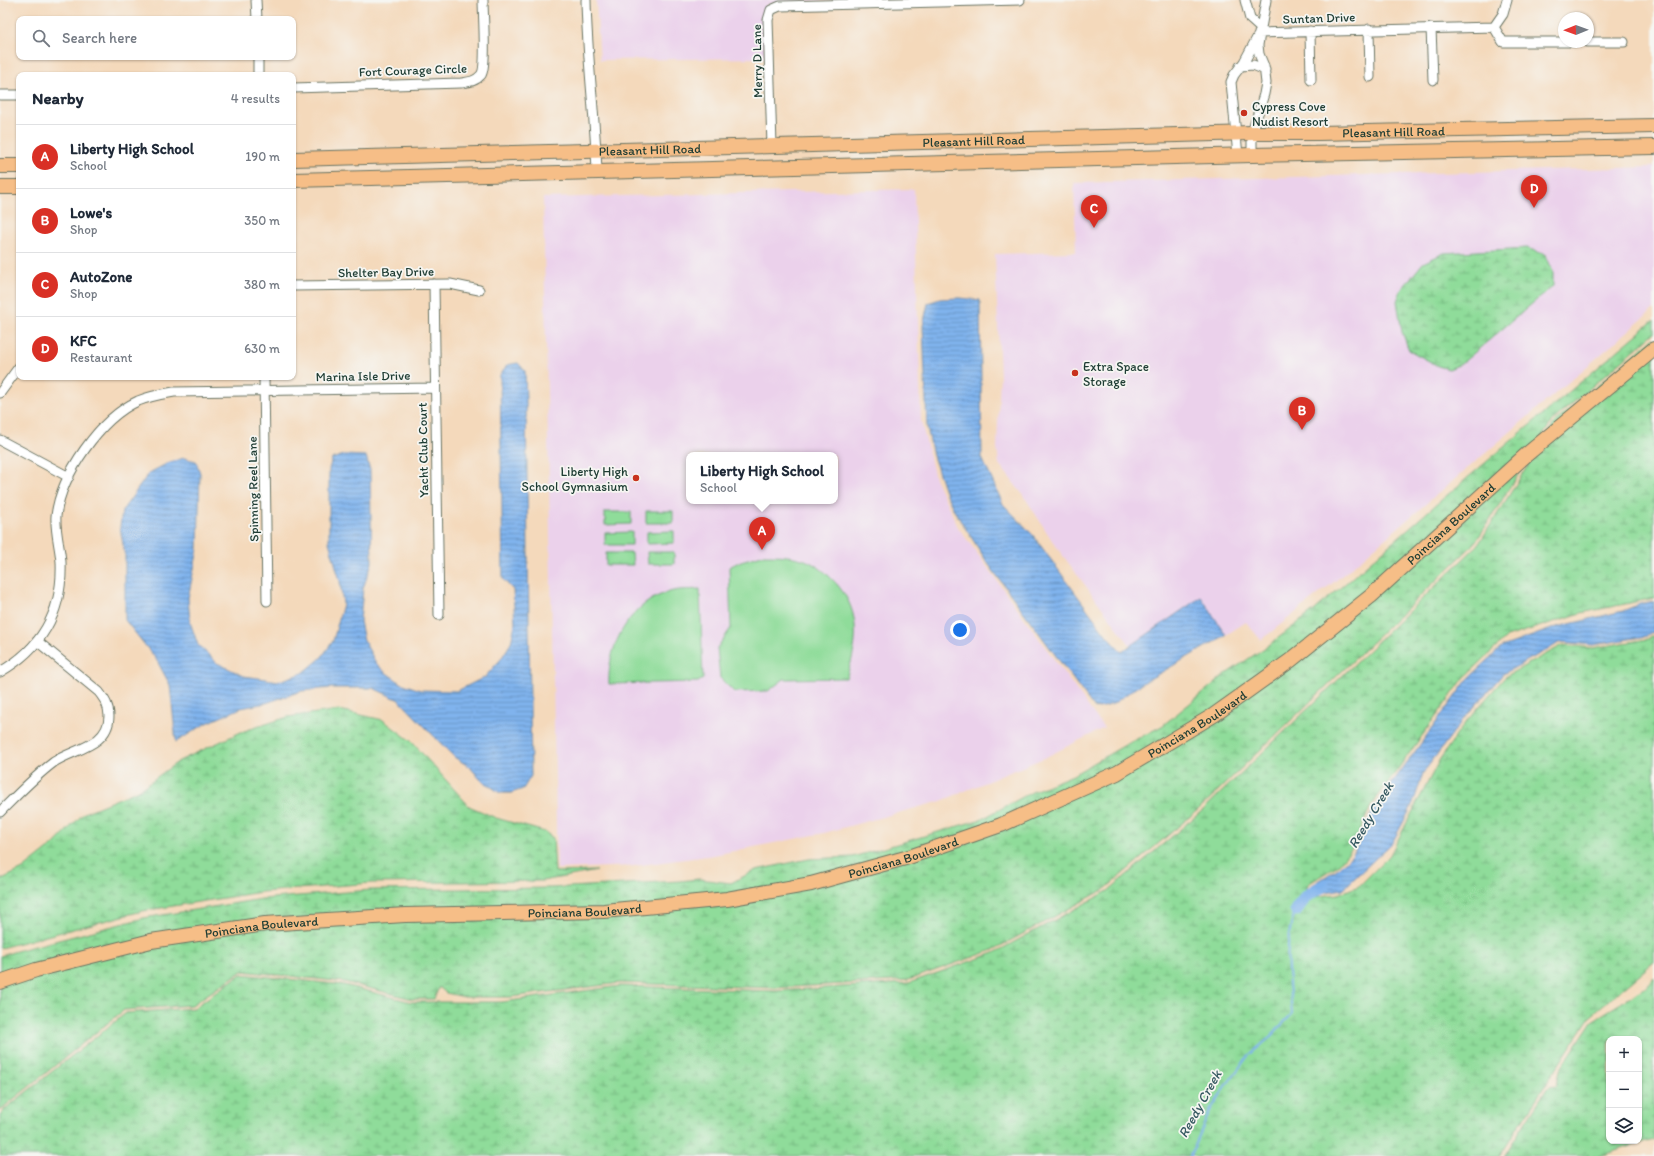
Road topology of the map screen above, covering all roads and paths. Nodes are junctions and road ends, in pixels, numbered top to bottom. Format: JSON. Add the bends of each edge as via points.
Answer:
{"nodes":[{"id":1,"x":256,"y":0,"type":"edge"},
{"id":2,"x":483,"y":0,"type":"edge"},
{"id":3,"x":586,"y":0,"type":"edge"},
{"id":4,"x":1020,"y":0,"type":"edge"},
{"id":5,"x":1245,"y":0,"type":"edge"},
{"id":6,"x":1266,"y":0,"type":"edge"},
{"id":7,"x":1507,"y":0,"type":"edge"},
{"id":8,"x":257,"y":16,"type":"edge"},
{"id":9,"x":1494,"y":27,"type":"junction"},
{"id":10,"x":1431,"y":28,"type":"junction"},
{"id":11,"x":1369,"y":29,"type":"junction"},
{"id":12,"x":1260,"y":31,"type":"junction"},
{"id":13,"x":1310,"y":31,"type":"junction"},
{"id":14,"x":1558,"y":42,"type":"edge"},
{"id":15,"x":1594,"y":42,"type":"edge"},
{"id":16,"x":1624,"y":42,"type":"dead end"},
{"id":17,"x":258,"y":60,"type":"edge"},
{"id":18,"x":1240,"y":66,"type":"junction"},
{"id":19,"x":1265,"y":70,"type":"junction"},
{"id":20,"x":258,"y":72,"type":"edge"},
{"id":21,"x":1370,"y":77,"type":"dead end"},
{"id":22,"x":1310,"y":80,"type":"dead end"},
{"id":23,"x":1433,"y":80,"type":"dead end"},
{"id":24,"x":296,"y":88,"type":"edge"},
{"id":25,"x":0,"y":95,"type":"edge"},
{"id":26,"x":16,"y":95,"type":"edge"},
{"id":27,"x":1654,"y":126,"type":"edge"},
{"id":28,"x":1252,"y":133,"type":"junction"},
{"id":29,"x":1234,"y":134,"type":"junction"},
{"id":30,"x":772,"y":146,"type":"junction"},
{"id":31,"x":1654,"y":147,"type":"edge"},
{"id":32,"x":596,"y":151,"type":"junction"},
{"id":33,"x":1252,"y":155,"type":"junction"},
{"id":34,"x":1238,"y":156,"type":"junction"},
{"id":35,"x":296,"y":159,"type":"edge"},
{"id":36,"x":0,"y":166,"type":"edge"},
{"id":37,"x":16,"y":166,"type":"edge"},
{"id":38,"x":735,"y":169,"type":"junction"},
{"id":39,"x":597,"y":172,"type":"junction"},
{"id":40,"x":296,"y":180,"type":"edge"},
{"id":41,"x":0,"y":187,"type":"edge"},
{"id":42,"x":16,"y":187,"type":"edge"},
{"id":43,"x":434,"y":284,"type":"junction"},
{"id":44,"x":296,"y":286,"type":"edge"},
{"id":45,"x":480,"y":290,"type":"dead end"},
{"id":46,"x":1654,"y":349,"type":"edge"},
{"id":47,"x":16,"y":372,"type":"edge"},
{"id":48,"x":264,"y":380,"type":"edge"},
{"id":49,"x":436,"y":388,"type":"junction"},
{"id":50,"x":264,"y":390,"type":"junction"},
{"id":51,"x":0,"y":394,"type":"edge"},
{"id":52,"x":0,"y":440,"type":"edge"},
{"id":53,"x":69,"y":478,"type":"junction"},
{"id":54,"x":268,"y":601,"type":"dead end"},
{"id":55,"x":439,"y":615,"type":"dead end"},
{"id":56,"x":37,"y":641,"type":"junction"},
{"id":57,"x":0,"y":672,"type":"edge"},
{"id":58,"x":0,"y":812,"type":"edge"},
{"id":59,"x":0,"y":982,"type":"edge"}],
"edges":[{"from":1,"to":8,"type":"street"},
{"from":2,"to":24,"type":"street","name":"Fort Courage Circle","via":[[484,64],[482,75],[474,81]]},
{"from":3,"to":32,"type":"street"},
{"from":4,"to":30,"type":"street","name":"Merry D Lane","via":[[774,8],[768,20]]},
{"from":5,"to":12,"type":"street","via":[[1250,19]]},
{"from":6,"to":12,"type":"street"},
{"from":7,"to":9,"type":"street","via":[[1503,14]]},
{"from":9,"to":10,"type":"street","name":"Suntan Drive"},
{"from":9,"to":14,"type":"street","via":[[1503,42]]},
{"from":10,"to":11,"type":"street","name":"Suntan Drive"},
{"from":10,"to":23,"type":"street"},
{"from":11,"to":13,"type":"street","name":"Suntan Drive"},
{"from":11,"to":21,"type":"street"},
{"from":12,"to":13,"type":"street","name":"Suntan Drive"},
{"from":12,"to":18,"type":"street"},
{"from":12,"to":19,"type":"street","via":[[1259,54]]},
{"from":13,"to":22,"type":"street"},
{"from":15,"to":16,"type":"street"},
{"from":17,"to":20,"type":"street"},
{"from":18,"to":19,"type":"street","via":[[1253,65]]},
{"from":18,"to":29,"type":"street","via":[[1231,82]]},
{"from":19,"to":28,"type":"street","via":[[1264,94]]},
{"from":25,"to":26,"type":"street"},
{"from":27,"to":28,"type":"main road","name":"Pleasant Hill Road","via":[[1318,134]]},
{"from":28,"to":29,"type":"main road","name":"Pleasant Hill Road"},
{"from":28,"to":33,"type":"street"},
{"from":29,"to":30,"type":"main road","name":"Pleasant Hill Road"},
{"from":29,"to":34,"type":"street"},
{"from":30,"to":32,"type":"main road","name":"Pleasant Hill Road"},
{"from":30,"to":38,"type":"main road","via":[[758,158]]},
{"from":31,"to":33,"type":"main road","name":"Pleasant Hill Road"},
{"from":32,"to":35,"type":"main road","name":"Pleasant Hill Road"},
{"from":32,"to":39,"type":"street"},
{"from":33,"to":34,"type":"main road","name":"Pleasant Hill Road"},
{"from":34,"to":38,"type":"main road","name":"Pleasant Hill Road"},
{"from":36,"to":37,"type":"main road"},
{"from":38,"to":39,"type":"main road","name":"Pleasant Hill Road"},
{"from":39,"to":40,"type":"main road","name":"Pleasant Hill Road"},
{"from":41,"to":42,"type":"main road"},
{"from":43,"to":44,"type":"street","name":"Shelter Bay Drive"},
{"from":43,"to":45,"type":"street","name":"Shelter Bay Drive","via":[[450,284]]},
{"from":43,"to":49,"type":"street","name":"Yacht Club Court"},
{"from":46,"to":59,"type":"main road","name":"Poinciana Boulevard","via":[[1526,456],[1371,596],[1291,660],[1214,715],[1122,769],[1001,825],[909,857],[811,884],[727,899],[604,912],[405,915],[265,924],[151,941],[36,970]]},
{"from":47,"to":51,"type":"street"},
{"from":48,"to":50,"type":"street","name":"Spinning Reel Lane"},
{"from":49,"to":50,"type":"street","name":"Marina Isle Drive"},
{"from":49,"to":55,"type":"street","name":"Yacht Club Court"},
{"from":50,"to":53,"type":"street","name":"Marina Isle Drive","via":[[174,392],[138,401],[104,426]]},
{"from":50,"to":54,"type":"street","name":"Spinning Reel Lane"},
{"from":52,"to":53,"type":"street"},
{"from":53,"to":56,"type":"street","name":"Marina Isle Drive","via":[[62,491],[56,516],[61,586],[52,619]]},
{"from":56,"to":57,"type":"street","name":"Marina Isle Drive","via":[[17,662]]},
{"from":56,"to":58,"type":"street","via":[[99,692],[106,701],[109,722],[98,740],[56,761]]}]}
